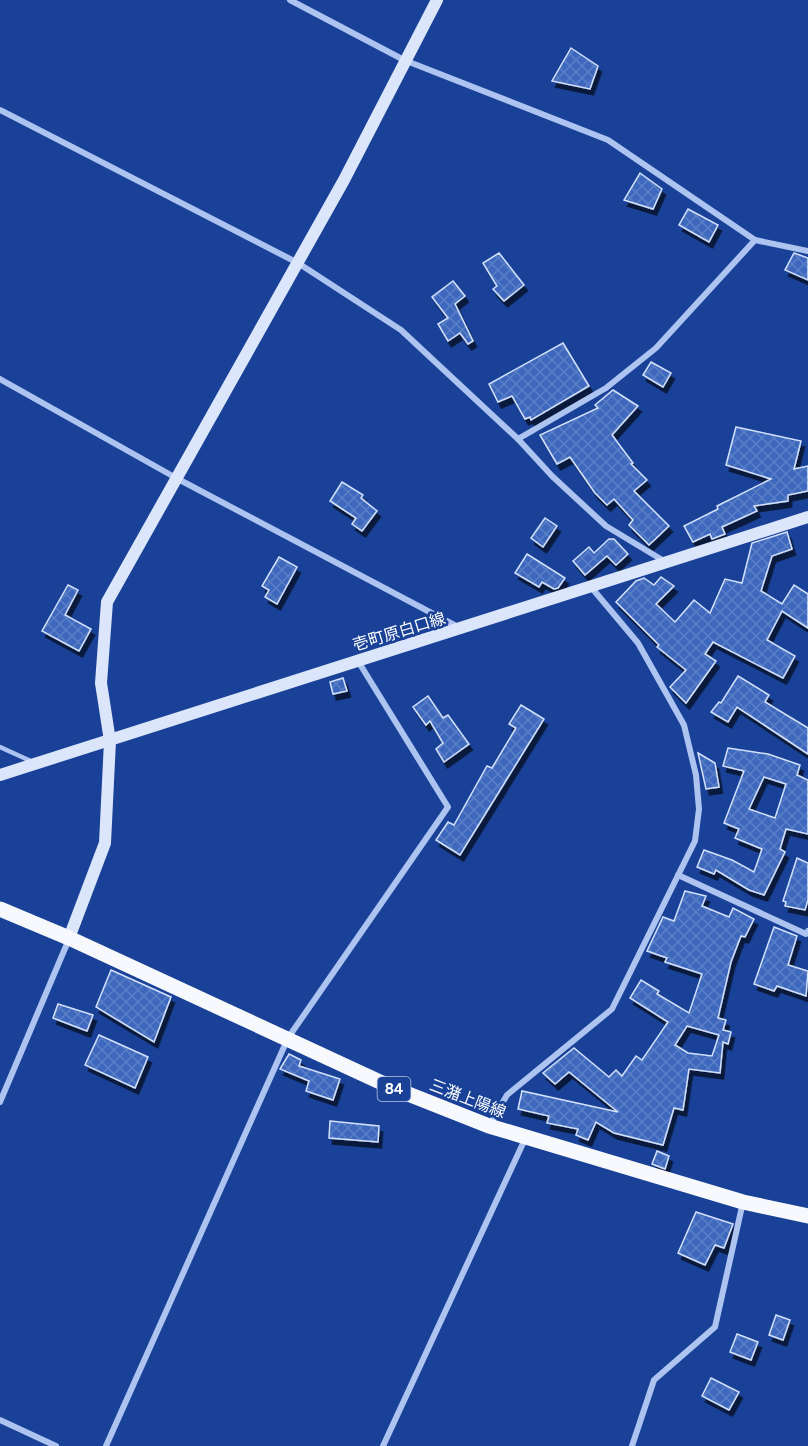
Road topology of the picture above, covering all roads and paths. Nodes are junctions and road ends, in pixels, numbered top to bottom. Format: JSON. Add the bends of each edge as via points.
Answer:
{"nodes":[{"id":1,"x":290,"y":0,"type":"edge"},
{"id":2,"x":437,"y":0,"type":"edge"},
{"id":3,"x":404,"y":60,"type":"junction"},
{"id":4,"x":0,"y":110,"type":"edge"},
{"id":5,"x":755,"y":240,"type":"junction"},
{"id":6,"x":808,"y":251,"type":"edge"},
{"id":7,"x":298,"y":263,"type":"junction"},
{"id":8,"x":0,"y":379,"type":"edge"},
{"id":9,"x":518,"y":439,"type":"junction"},
{"id":10,"x":178,"y":479,"type":"junction"},
{"id":11,"x":808,"y":517,"type":"edge"},
{"id":12,"x":667,"y":563,"type":"junction"},
{"id":13,"x":591,"y":587,"type":"junction"},
{"id":14,"x":463,"y":629,"type":"junction"},
{"id":15,"x":358,"y":661,"type":"junction"},
{"id":16,"x":110,"y":741,"type":"junction"},
{"id":17,"x":0,"y":747,"type":"edge"},
{"id":18,"x":38,"y":764,"type":"junction"},
{"id":19,"x":0,"y":775,"type":"edge"},
{"id":20,"x":678,"y":875,"type":"junction"},
{"id":21,"x":0,"y":909,"type":"edge"},
{"id":22,"x":808,"y":931,"type":"edge"},
{"id":23,"x":69,"y":938,"type":"junction"},
{"id":24,"x":288,"y":1038,"type":"junction"},
{"id":25,"x":0,"y":1101,"type":"edge"},
{"id":26,"x":489,"y":1126,"type":"junction"},
{"id":27,"x":525,"y":1138,"type":"junction"},
{"id":28,"x":743,"y":1202,"type":"junction"},
{"id":29,"x":808,"y":1216,"type":"edge"},
{"id":30,"x":0,"y":1420,"type":"edge"},
{"id":31,"x":56,"y":1446,"type":"edge"},
{"id":32,"x":106,"y":1446,"type":"edge"},
{"id":33,"x":383,"y":1446,"type":"edge"},
{"id":34,"x":632,"y":1446,"type":"edge"}],
"edges":[{"from":1,"to":3,"type":"street"},
{"from":2,"to":3,"type":"street"},
{"from":3,"to":5,"type":"street","via":[[608,140]]},
{"from":3,"to":7,"type":"street"},
{"from":4,"to":7,"type":"street"},
{"from":5,"to":6,"type":"street"},
{"from":5,"to":9,"type":"street","via":[[656,348],[606,388]]},
{"from":7,"to":9,"type":"street","via":[[401,330]]},
{"from":7,"to":10,"type":"street"},
{"from":8,"to":10,"type":"street"},
{"from":9,"to":12,"type":"street","via":[[606,526]]},
{"from":10,"to":14,"type":"street"},
{"from":10,"to":16,"type":"street","via":[[107,602],[102,683]]},
{"from":11,"to":12,"type":"street","name":"壱町原白口線"},
{"from":12,"to":13,"type":"street","name":"壱町原白口線"},
{"from":13,"to":14,"type":"street","name":"壱町原白口線"},
{"from":13,"to":20,"type":"street","via":[[638,643],[684,725],[699,809],[695,841]]},
{"from":14,"to":15,"type":"street","name":"壱町原白口線"},
{"from":15,"to":16,"type":"street","name":"壱町原白口線"},
{"from":15,"to":24,"type":"street","via":[[448,807]]},
{"from":16,"to":18,"type":"street","name":"壱町原白口線"},
{"from":16,"to":23,"type":"street","via":[[105,843]]},
{"from":17,"to":18,"type":"lane"},
{"from":18,"to":19,"type":"street","name":"壱町原白口線"},
{"from":20,"to":22,"type":"street","via":[[806,934]]},
{"from":20,"to":26,"type":"street","via":[[612,1009],[507,1095]]},
{"from":21,"to":23,"type":"main road","name":"三潴上陽線","number":"84"},
{"from":23,"to":24,"type":"main road","name":"三潴上陽線","number":"84"},
{"from":23,"to":25,"type":"street"},
{"from":24,"to":26,"type":"main road","name":"三潴上陽線","number":"84","via":[[393,1088]]},
{"from":24,"to":32,"type":"street"},
{"from":26,"to":27,"type":"main road","name":"三潴上陽線","number":"84"},
{"from":27,"to":28,"type":"main road","name":"三潴上陽線","number":"84"},
{"from":27,"to":33,"type":"street"},
{"from":28,"to":29,"type":"main road","name":"三潴上陽線","number":"84"},
{"from":28,"to":34,"type":"street","via":[[715,1327],[654,1380]]},
{"from":30,"to":31,"type":"street"}]}
